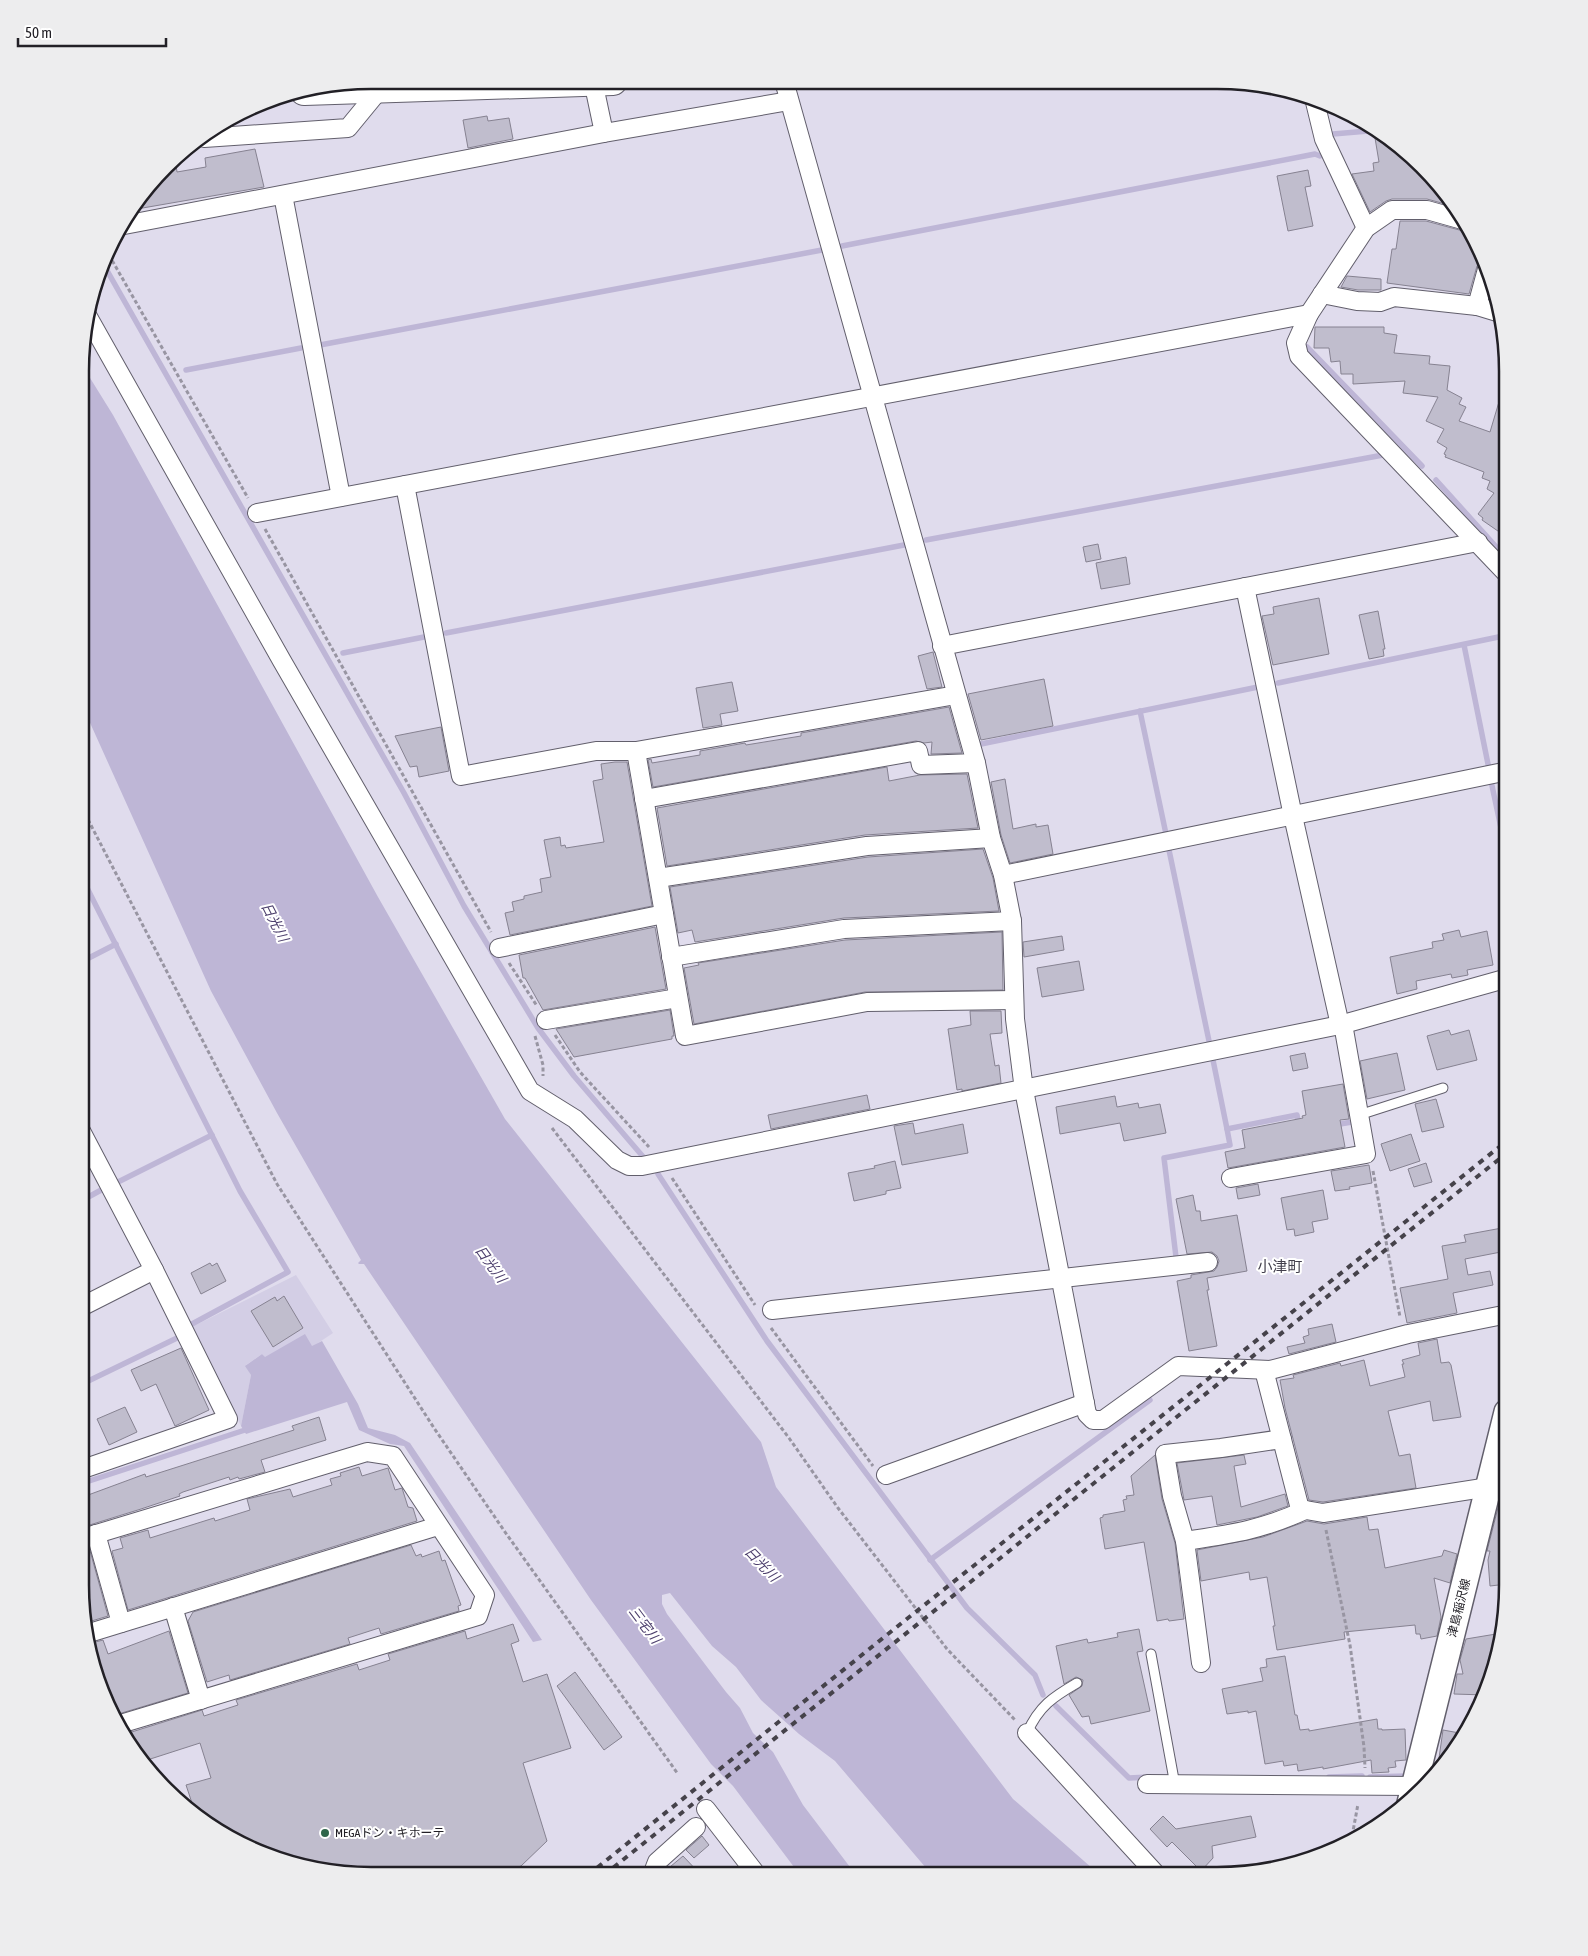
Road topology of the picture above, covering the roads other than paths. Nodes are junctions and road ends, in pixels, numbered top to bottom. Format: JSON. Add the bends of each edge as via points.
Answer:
{"nodes":[{"id":1,"x":380,"y":89,"type":"joint"},
{"id":2,"x":603,"y":89,"type":"edge"},
{"id":3,"x":786,"y":89,"type":"edge"},
{"id":4,"x":343,"y":90,"type":"edge"},
{"id":5,"x":789,"y":101,"type":"junction"},
{"id":6,"x":1316,"y":107,"type":"edge"},
{"id":7,"x":604,"y":133,"type":"junction"},
{"id":8,"x":212,"y":137,"type":"edge"},
{"id":9,"x":283,"y":195,"type":"junction"},
{"id":10,"x":1454,"y":218,"type":"edge"},
{"id":11,"x":130,"y":224,"type":"edge"},
{"id":12,"x":1366,"y":228,"type":"junction"},
{"id":13,"x":1484,"y":280,"type":"edge"},
{"id":14,"x":1322,"y":294,"type":"junction"},
{"id":15,"x":1477,"y":306,"type":"junction"},
{"id":16,"x":1493,"y":312,"type":"edge"},
{"id":17,"x":1309,"y":314,"type":"junction"},
{"id":18,"x":93,"y":325,"type":"edge"},
{"id":19,"x":871,"y":397,"type":"junction"},
{"id":20,"x":405,"y":485,"type":"junction"},
{"id":21,"x":341,"y":497,"type":"junction"},
{"id":22,"x":257,"y":513,"type":"road end"},
{"id":23,"x":1478,"y":542,"type":"junction"},
{"id":24,"x":1499,"y":565,"type":"edge"},
{"id":25,"x":1245,"y":587,"type":"junction"},
{"id":26,"x":942,"y":646,"type":"junction"},
{"id":27,"x":956,"y":694,"type":"junction"},
{"id":28,"x":636,"y":751,"type":"junction"},
{"id":29,"x":976,"y":764,"type":"junction"},
{"id":30,"x":1499,"y":773,"type":"edge"},
{"id":31,"x":644,"y":799,"type":"junction"},
{"id":32,"x":1293,"y":816,"type":"junction"},
{"id":33,"x":991,"y":838,"type":"junction"},
{"id":34,"x":1002,"y":876,"type":"junction"},
{"id":35,"x":658,"y":878,"type":"junction"},
{"id":36,"x":664,"y":914,"type":"junction"},
{"id":37,"x":1012,"y":921,"type":"junction"},
{"id":38,"x":499,"y":948,"type":"road end"},
{"id":39,"x":671,"y":957,"type":"junction"},
{"id":40,"x":1499,"y":980,"type":"edge"},
{"id":41,"x":678,"y":998,"type":"junction"},
{"id":42,"x":1014,"y":1000,"type":"junction"},
{"id":43,"x":1341,"y":1024,"type":"junction"},
{"id":44,"x":540,"y":1025,"type":"road end"},
{"id":45,"x":1443,"y":1088,"type":"dead end"},
{"id":46,"x":1024,"y":1090,"type":"junction"},
{"id":47,"x":1359,"y":1115,"type":"junction"},
{"id":48,"x":89,"y":1146,"type":"edge"},
{"id":49,"x":1231,"y":1178,"type":"dead end"},
{"id":50,"x":1208,"y":1262,"type":"dead end"},
{"id":51,"x":154,"y":1270,"type":"junction"},
{"id":52,"x":1061,"y":1278,"type":"junction"},
{"id":53,"x":89,"y":1303,"type":"edge"},
{"id":54,"x":767,"y":1316,"type":"road end"},
{"id":55,"x":1499,"y":1316,"type":"edge"},
{"id":56,"x":1264,"y":1370,"type":"junction"},
{"id":57,"x":1085,"y":1402,"type":"junction"},
{"id":58,"x":1282,"y":1438,"type":"junction"},
{"id":59,"x":1499,"y":1463,"type":"edge"},
{"id":60,"x":89,"y":1467,"type":"edge"},
{"id":61,"x":886,"y":1474,"type":"road end"},
{"id":62,"x":1495,"y":1485,"type":"edge"},
{"id":63,"x":1305,"y":1510,"type":"junction"},
{"id":64,"x":438,"y":1526,"type":"junction"},
{"id":65,"x":89,"y":1537,"type":"edge"},
{"id":66,"x":89,"y":1540,"type":"edge"},
{"id":67,"x":1185,"y":1542,"type":"junction"},
{"id":68,"x":173,"y":1607,"type":"junction"},
{"id":69,"x":121,"y":1623,"type":"junction"},
{"id":70,"x":93,"y":1632,"type":"edge"},
{"id":71,"x":1152,"y":1654,"type":"dead end"},
{"id":72,"x":1201,"y":1664,"type":"dead end"},
{"id":73,"x":1078,"y":1683,"type":"dead end"},
{"id":74,"x":201,"y":1700,"type":"junction"},
{"id":75,"x":125,"y":1723,"type":"edge"},
{"id":76,"x":1027,"y":1733,"type":"joint"},
{"id":77,"x":1147,"y":1784,"type":"dead end"},
{"id":78,"x":1174,"y":1784,"type":"junction"},
{"id":79,"x":1414,"y":1788,"type":"edge"},
{"id":80,"x":1407,"y":1793,"type":"edge"},
{"id":81,"x":706,"y":1809,"type":"dead end"},
{"id":82,"x":696,"y":1827,"type":"dead end"},
{"id":83,"x":655,"y":1867,"type":"edge"},
{"id":84,"x":751,"y":1867,"type":"edge"},
{"id":85,"x":1150,"y":1867,"type":"edge"}],
"edges":[{"from":1,"to":4,"type":"main road"},
{"from":1,"to":8,"type":"street","via":[[348,128]]},
{"from":2,"to":7,"type":"street"},
{"from":3,"to":5,"type":"street"},
{"from":5,"to":7,"type":"street"},
{"from":5,"to":19,"type":"street"},
{"from":6,"to":12,"type":"street","via":[[1324,139]]},
{"from":7,"to":9,"type":"street"},
{"from":9,"to":11,"type":"street"},
{"from":9,"to":21,"type":"street"},
{"from":10,"to":12,"type":"street","via":[[1427,210],[1392,210]]},
{"from":12,"to":14,"type":"street"},
{"from":13,"to":15,"type":"street"},
{"from":14,"to":15,"type":"street","via":[[1357,301],[1380,302],[1394,297]]},
{"from":14,"to":17,"type":"street"},
{"from":15,"to":16,"type":"street"},
{"from":17,"to":19,"type":"street"},
{"from":17,"to":23,"type":"street","via":[[1296,343],[1300,356]]},
{"from":18,"to":46,"type":"street","via":[[530,1091],[575,1120],[617,1160],[629,1166],[642,1166]]},
{"from":19,"to":20,"type":"street"},
{"from":19,"to":26,"type":"street"},
{"from":20,"to":21,"type":"street"},
{"from":20,"to":28,"type":"street","via":[[461,776],[596,750]]},
{"from":21,"to":22,"type":"street"},
{"from":23,"to":24,"type":"street"},
{"from":23,"to":25,"type":"street"},
{"from":25,"to":26,"type":"street"},
{"from":25,"to":32,"type":"street"},
{"from":26,"to":27,"type":"street"},
{"from":27,"to":28,"type":"street"},
{"from":27,"to":29,"type":"street"},
{"from":28,"to":31,"type":"street"},
{"from":29,"to":31,"type":"street","via":[[921,766],[918,751]]},
{"from":29,"to":33,"type":"street"},
{"from":30,"to":32,"type":"street"},
{"from":31,"to":35,"type":"street"},
{"from":32,"to":34,"type":"street"},
{"from":32,"to":43,"type":"street"},
{"from":33,"to":34,"type":"street"},
{"from":33,"to":35,"type":"street","via":[[867,846]]},
{"from":34,"to":37,"type":"street"},
{"from":35,"to":36,"type":"street"},
{"from":36,"to":38,"type":"street"},
{"from":36,"to":39,"type":"street"},
{"from":37,"to":39,"type":"street","via":[[844,929]]},
{"from":37,"to":42,"type":"street"},
{"from":39,"to":41,"type":"street"},
{"from":40,"to":43,"type":"street"},
{"from":41,"to":42,"type":"street","via":[[685,1036],[867,1002]]},
{"from":41,"to":44,"type":"street"},
{"from":42,"to":46,"type":"street"},
{"from":43,"to":46,"type":"street"},
{"from":43,"to":47,"type":"street"},
{"from":45,"to":47,"type":"lane"},
{"from":46,"to":52,"type":"street"},
{"from":47,"to":49,"type":"street","via":[[1366,1154]]},
{"from":48,"to":51,"type":"street"},
{"from":50,"to":52,"type":"street"},
{"from":51,"to":53,"type":"street"},
{"from":51,"to":60,"type":"street","via":[[228,1420]]},
{"from":52,"to":54,"type":"street"},
{"from":52,"to":57,"type":"street"},
{"from":55,"to":56,"type":"street","via":[[1403,1335]]},
{"from":56,"to":57,"type":"street","via":[[1178,1366],[1103,1420],[1093,1420],[1087,1414]]},
{"from":56,"to":58,"type":"street"},
{"from":57,"to":61,"type":"street"},
{"from":58,"to":63,"type":"street","via":[[1300,1509]]},
{"from":58,"to":67,"type":"street","via":[[1166,1454],[1172,1496]]},
{"from":59,"to":62,"type":"main road","name":"津島稲沢線"},
{"from":62,"to":63,"type":"street","via":[[1323,1513]]},
{"from":62,"to":79,"type":"main road","name":"津島稲沢線"},
{"from":63,"to":67,"type":"street","via":[[1248,1532]]},
{"from":64,"to":65,"type":"street","via":[[393,1456],[367,1452]]},
{"from":64,"to":68,"type":"street"},
{"from":64,"to":74,"type":"street","via":[[485,1595],[478,1616]]},
{"from":66,"to":69,"type":"street"},
{"from":67,"to":72,"type":"street"},
{"from":68,"to":69,"type":"street"},
{"from":68,"to":74,"type":"street"},
{"from":69,"to":70,"type":"street"},
{"from":71,"to":78,"type":"lane"},
{"from":73,"to":76,"type":"lane","via":[[1042,1706]]},
{"from":74,"to":75,"type":"street"},
{"from":76,"to":85,"type":"street"},
{"from":77,"to":78,"type":"street"},
{"from":78,"to":80,"type":"street","via":[[1363,1786]]},
{"from":81,"to":84,"type":"street"},
{"from":82,"to":83,"type":"street"}]}
